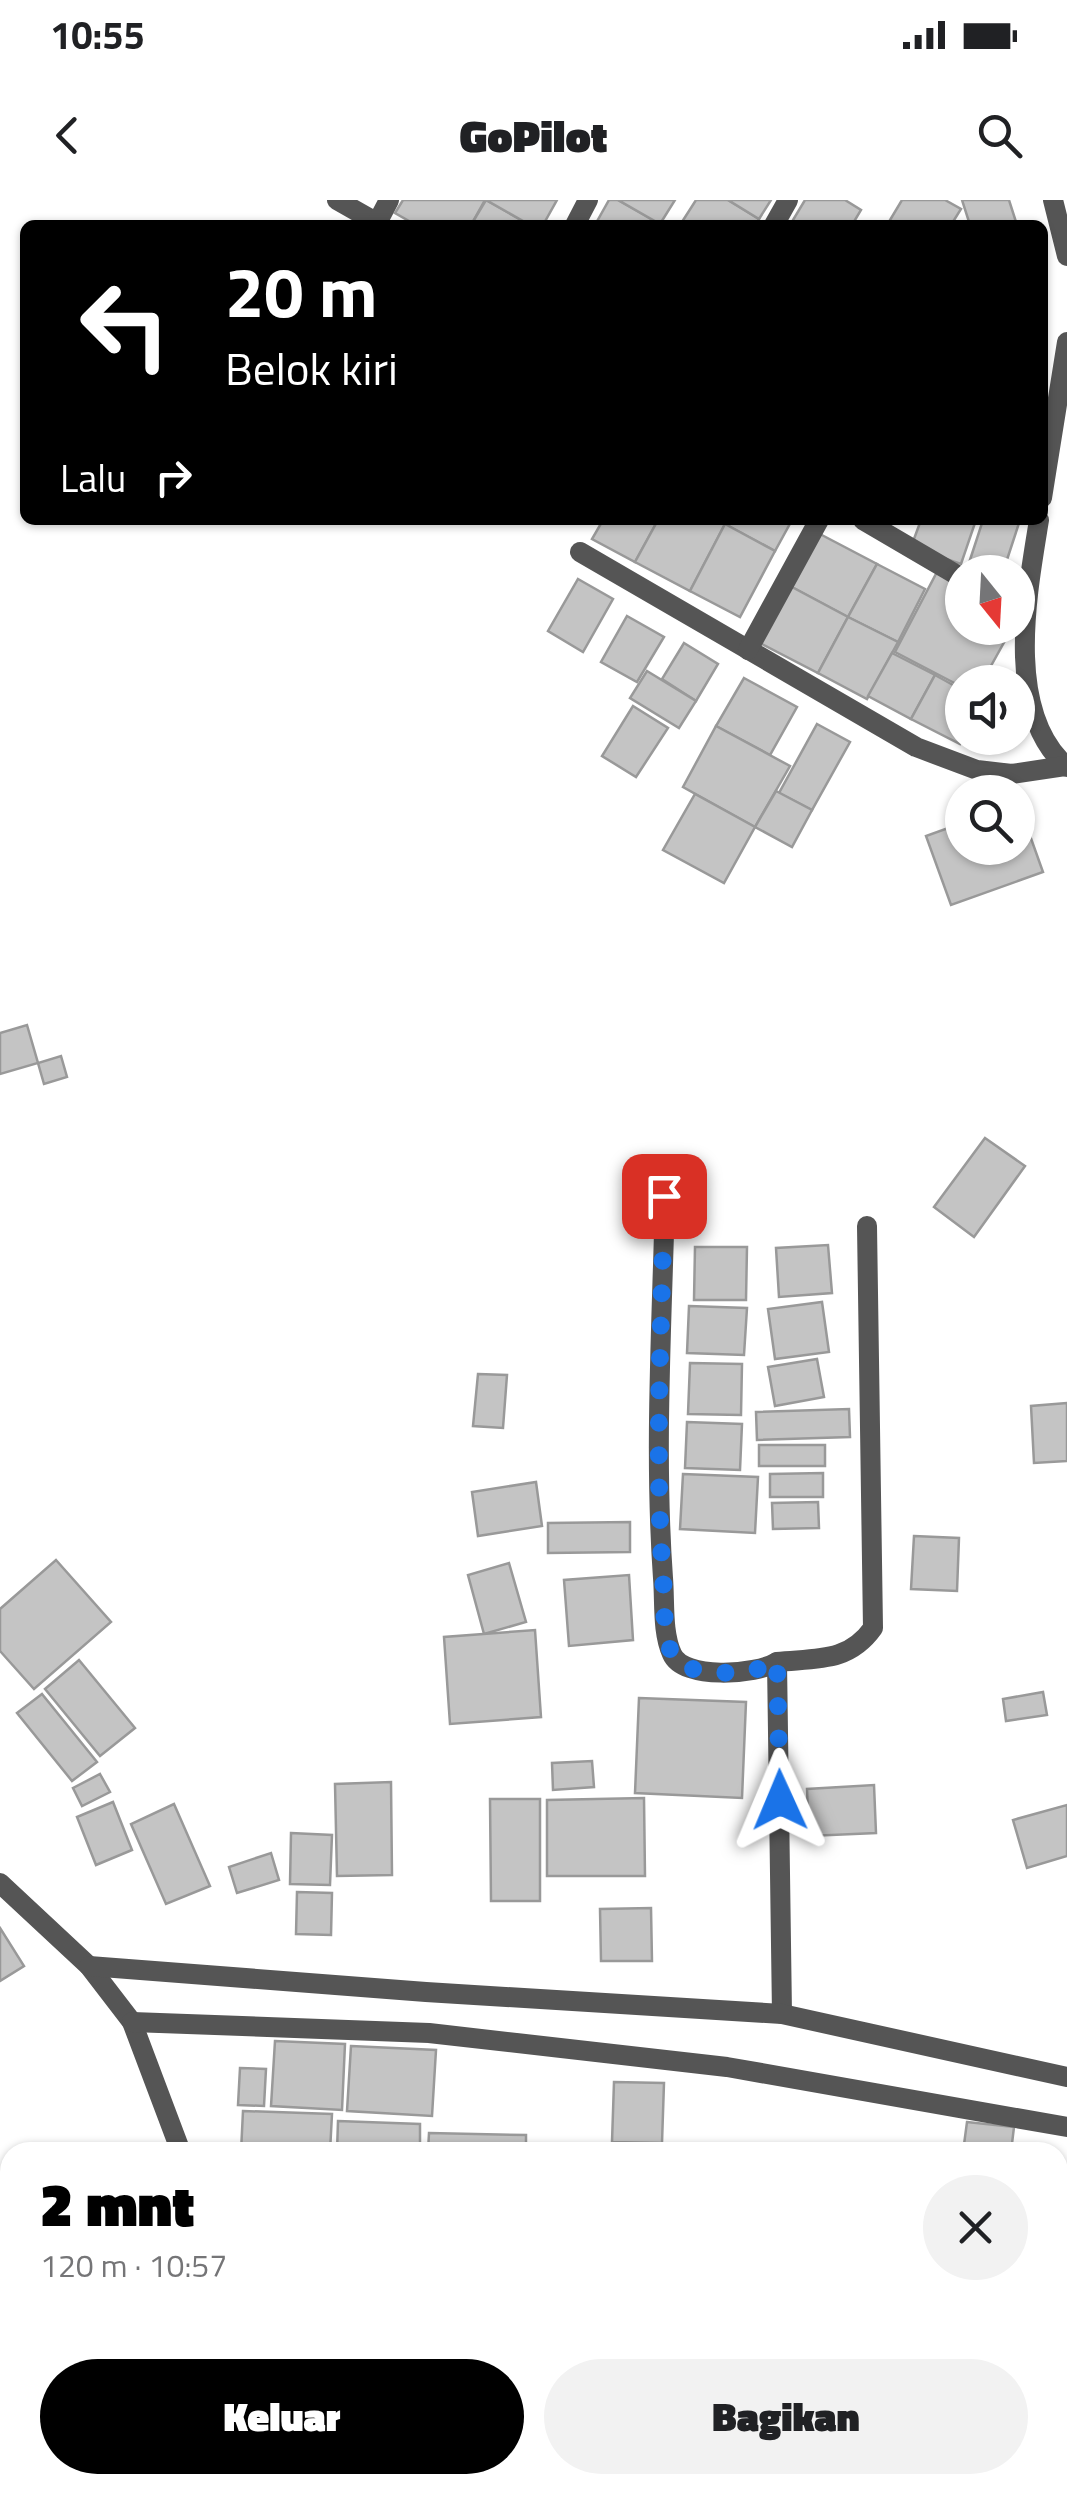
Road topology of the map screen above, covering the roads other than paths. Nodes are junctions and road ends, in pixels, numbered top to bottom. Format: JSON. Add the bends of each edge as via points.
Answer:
{"nodes":[{"id":1,"x":337,"y":200,"type":"edge"},
{"id":2,"x":1053,"y":200,"type":"edge"},
{"id":3,"x":372,"y":220,"type":"edge"},
{"id":4,"x":1067,"y":256,"type":"edge"},
{"id":5,"x":1067,"y":342,"type":"edge"},
{"id":6,"x":1048,"y":461,"type":"edge"},
{"id":7,"x":815,"y":525,"type":"edge"},
{"id":8,"x":872,"y":525,"type":"edge"},
{"id":9,"x":1038,"y":525,"type":"edge"},
{"id":10,"x":580,"y":552,"type":"dead end"},
{"id":11,"x":1033,"y":555,"type":"edge"},
{"id":12,"x":945,"y":568,"type":"edge"},
{"id":13,"x":1024,"y":645,"type":"edge"},
{"id":14,"x":748,"y":650,"type":"junction"},
{"id":15,"x":1066,"y":766,"type":"edge"},
{"id":16,"x":664,"y":1196,"type":"dead end"},
{"id":17,"x":867,"y":1226,"type":"dead end"},
{"id":18,"x":777,"y":1662,"type":"junction"},
{"id":19,"x":0,"y":1883,"type":"edge"},
{"id":20,"x":89,"y":1966,"type":"junction"},
{"id":21,"x":782,"y":2014,"type":"junction"},
{"id":22,"x":132,"y":2022,"type":"junction"},
{"id":23,"x":1067,"y":2077,"type":"edge"},
{"id":24,"x":1067,"y":2127,"type":"edge"},
{"id":25,"x":177,"y":2142,"type":"edge"}],
"edges":[{"from":1,"to":3,"type":"street"},
{"from":2,"to":4,"type":"street"},
{"from":5,"to":6,"type":"street"},
{"from":7,"to":14,"type":"street"},
{"from":8,"to":12,"type":"street"},
{"from":9,"to":11,"type":"street"},
{"from":10,"to":14,"type":"street"},
{"from":13,"to":15,"type":"street","via":[[1028,700],[1040,734]]},
{"from":14,"to":15,"type":"street","via":[[916,747],[978,770],[1012,774]]},
{"from":16,"to":18,"type":"street","via":[[660,1540],[667,1637],[684,1669],[768,1668]]},
{"from":17,"to":18,"type":"street","via":[[873,1628],[842,1655]]},
{"from":18,"to":21,"type":"street"},
{"from":19,"to":20,"type":"street"},
{"from":20,"to":21,"type":"street"},
{"from":20,"to":22,"type":"street"},
{"from":21,"to":23,"type":"street"},
{"from":22,"to":24,"type":"street","via":[[429,2034],[668,2060]]},
{"from":22,"to":25,"type":"street"}]}
